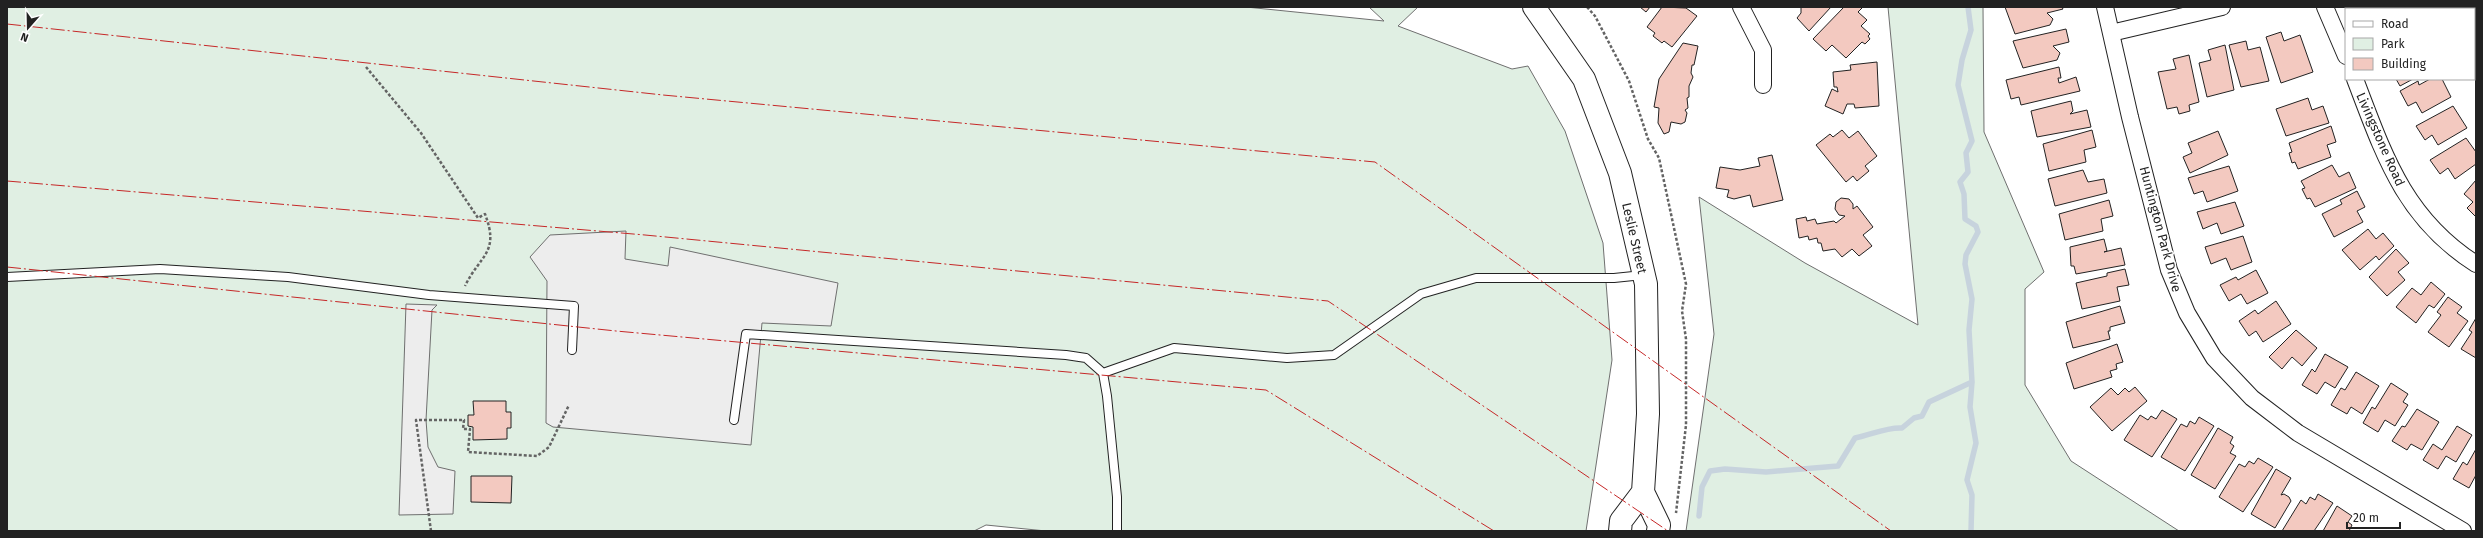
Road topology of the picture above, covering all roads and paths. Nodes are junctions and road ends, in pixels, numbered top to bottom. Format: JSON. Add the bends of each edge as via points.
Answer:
{"nodes":[{"id":1,"x":1534,"y":7,"type":"edge"},
{"id":2,"x":1741,"y":7,"type":"edge"},
{"id":3,"x":2105,"y":7,"type":"edge"},
{"id":4,"x":2222,"y":7,"type":"edge"},
{"id":5,"x":2325,"y":7,"type":"edge"},
{"id":6,"x":2111,"y":33,"type":"junction"},
{"id":7,"x":2345,"y":54,"type":"edge"},
{"id":8,"x":366,"y":67,"type":"dead end"},
{"id":9,"x":2355,"y":80,"type":"edge"},
{"id":10,"x":1763,"y":85,"type":"dead end"},
{"id":11,"x":2476,"y":264,"type":"edge"},
{"id":12,"x":1644,"y":275,"type":"junction"},
{"id":13,"x":7,"y":277,"type":"edge"},
{"id":14,"x":460,"y":297,"type":"junction"},
{"id":15,"x":572,"y":350,"type":"dead end"},
{"id":16,"x":1103,"y":373,"type":"junction"},
{"id":17,"x":569,"y":405,"type":"dead end"},
{"id":18,"x":734,"y":420,"type":"dead end"},
{"id":19,"x":1643,"y":492,"type":"junction"},
{"id":20,"x":431,"y":531,"type":"edge"},
{"id":21,"x":1117,"y":531,"type":"edge"},
{"id":22,"x":1620,"y":531,"type":"edge"},
{"id":23,"x":1658,"y":531,"type":"edge"},
{"id":24,"x":2463,"y":531,"type":"edge"}],
"edges":[{"from":1,"to":12,"type":"main road","name":"Leslie Street","via":[[1584,80],[1620,173]]},
{"from":2,"to":10,"type":"street","via":[[1763,50]]},
{"from":3,"to":6,"type":"street","name":"Huntington Park Drive"},
{"from":4,"to":6,"type":"street"},
{"from":5,"to":7,"type":"street"},
{"from":6,"to":24,"type":"street","name":"Huntington Park Drive","via":[[2169,270],[2186,313],[2214,358],[2252,398],[2298,433]]},
{"from":8,"to":14,"type":"path","via":[[421,133],[478,218],[485,214],[490,226],[491,246],[468,279]]},
{"from":9,"to":11,"type":"street","name":"Livingstone Road","via":[[2375,132],[2400,186],[2433,231],[2447,245]]},
{"from":12,"to":16,"type":"lane","via":[[1614,278],[1476,278],[1421,294],[1334,355],[1286,358],[1174,348]]},
{"from":12,"to":19,"type":"main road","name":"Leslie Street","via":[[1648,414]]},
{"from":13,"to":14,"type":"lane","via":[[160,269],[288,277]]},
{"from":14,"to":15,"type":"lane","via":[[574,306]]},
{"from":16,"to":18,"type":"lane","via":[[1086,358],[1066,354],[746,334]]},
{"from":16,"to":21,"type":"lane","via":[[1115,481]]},
{"from":17,"to":20,"type":"path","via":[[549,447],[536,456],[468,452],[470,429],[463,429],[464,420],[416,420]]},
{"from":19,"to":22,"type":"main road","via":[[1622,521]]},
{"from":19,"to":23,"type":"main road","name":"Leslie Street","via":[[1659,525]]}]}
